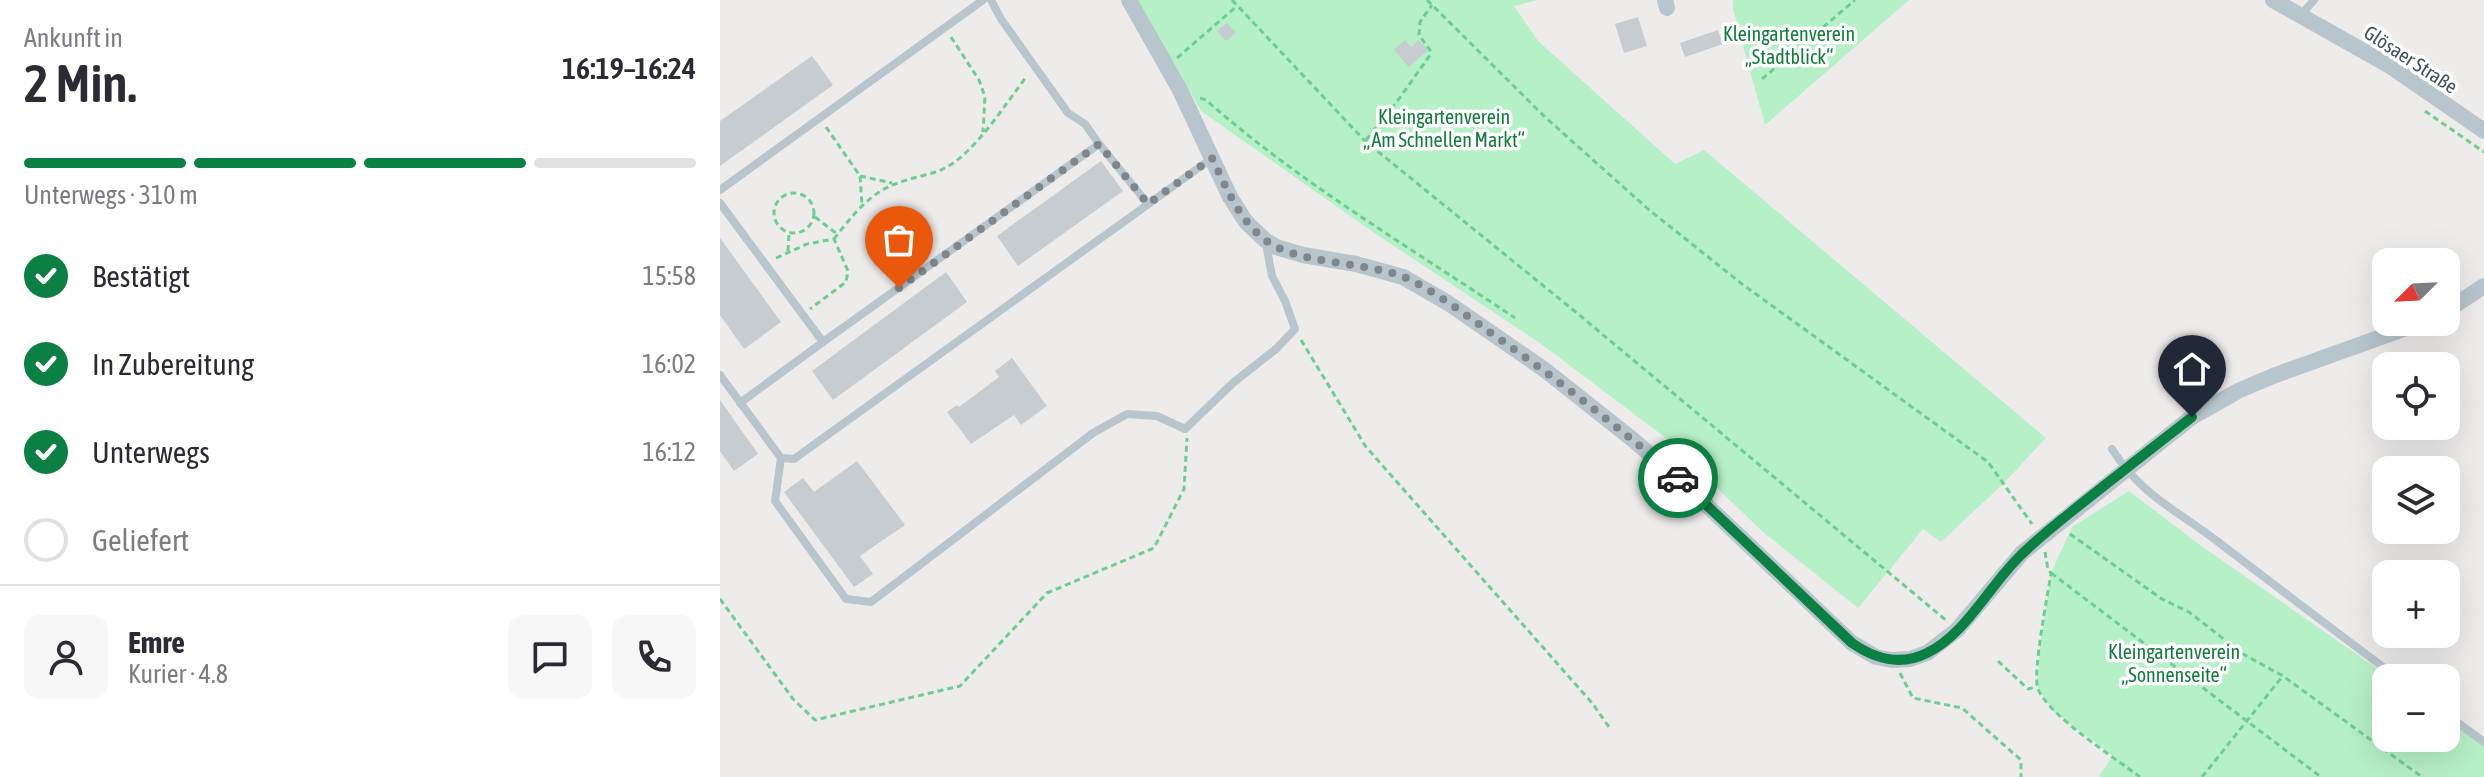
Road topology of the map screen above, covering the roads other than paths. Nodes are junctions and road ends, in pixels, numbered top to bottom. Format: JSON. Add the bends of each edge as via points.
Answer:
{"nodes":[{"id":1,"x":983,"y":0,"type":"edge"},
{"id":2,"x":991,"y":0,"type":"edge"},
{"id":3,"x":1129,"y":0,"type":"edge"},
{"id":4,"x":2273,"y":0,"type":"edge"},
{"id":5,"x":2314,"y":0,"type":"edge"},
{"id":6,"x":2301,"y":15,"type":"junction"},
{"id":7,"x":2484,"y":131,"type":"edge"},
{"id":8,"x":1099,"y":144,"type":"junction"},
{"id":9,"x":1212,"y":158,"type":"junction"},
{"id":10,"x":720,"y":190,"type":"edge"},
{"id":11,"x":720,"y":203,"type":"edge"},
{"id":12,"x":1148,"y":204,"type":"junction"},
{"id":13,"x":1265,"y":240,"type":"junction"},
{"id":14,"x":2484,"y":286,"type":"edge"},
{"id":15,"x":2460,"y":302,"type":"edge"},
{"id":16,"x":2384,"y":336,"type":"edge"},
{"id":17,"x":823,"y":342,"type":"junction"},
{"id":18,"x":720,"y":375,"type":"edge"},
{"id":19,"x":740,"y":403,"type":"junction"},
{"id":20,"x":2112,"y":449,"type":"dead end"},
{"id":21,"x":781,"y":458,"type":"junction"},
{"id":22,"x":2125,"y":469,"type":"junction"},
{"id":23,"x":2379,"y":664,"type":"edge"},
{"id":24,"x":2460,"y":724,"type":"edge"},
{"id":25,"x":2484,"y":742,"type":"edge"}],
"edges":[{"from":1,"to":10,"type":"lane"},
{"from":2,"to":8,"type":"lane","via":[[1068,113],[1085,124]]},
{"from":3,"to":9,"type":"street"},
{"from":4,"to":6,"type":"street","name":"Glösaer Straße"},
{"from":5,"to":6,"type":"lane"},
{"from":6,"to":7,"type":"street","name":"Glösaer Straße","via":[[2390,66]]},
{"from":8,"to":12,"type":"lane"},
{"from":8,"to":17,"type":"lane"},
{"from":9,"to":12,"type":"lane"},
{"from":9,"to":13,"type":"street","via":[[1246,222]]},
{"from":11,"to":17,"type":"lane"},
{"from":12,"to":21,"type":"lane","via":[[794,459]]},
{"from":13,"to":21,"type":"lane","via":[[1272,276],[1295,329],[1276,349],[1185,429],[1157,416],[1127,414],[1093,433],[871,602],[846,599],[775,501]]},
{"from":13,"to":22,"type":"street","via":[[1303,255],[1403,277],[1448,303],[1632,439],[1852,643],[1876,657],[1910,659],[1927,653],[1957,630],[2006,570]]},
{"from":14,"to":15,"type":"street"},
{"from":16,"to":22,"type":"street","via":[[2238,391],[2192,417]]},
{"from":17,"to":19,"type":"lane"},
{"from":18,"to":19,"type":"lane"},
{"from":19,"to":21,"type":"lane"},
{"from":20,"to":22,"type":"lane"},
{"from":22,"to":23,"type":"lane","via":[[2158,501]]},
{"from":24,"to":25,"type":"lane"}]}
